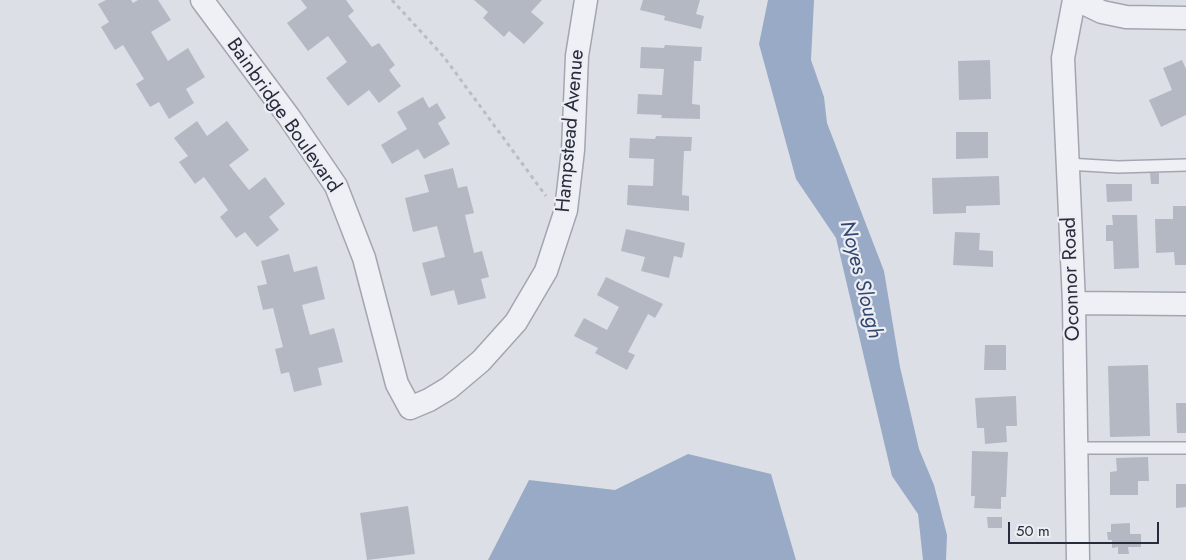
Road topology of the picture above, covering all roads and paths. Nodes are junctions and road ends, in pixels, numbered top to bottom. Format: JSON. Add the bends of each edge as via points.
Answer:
{"nodes":[{"id":1,"x":202,"y":0,"type":"edge"},
{"id":2,"x":392,"y":0,"type":"edge"},
{"id":3,"x":586,"y":0,"type":"edge"},
{"id":4,"x":1075,"y":0,"type":"edge"},
{"id":5,"x":1186,"y":18,"type":"edge"},
{"id":6,"x":1067,"y":164,"type":"junction"},
{"id":7,"x":1186,"y":165,"type":"edge"},
{"id":8,"x":566,"y":210,"type":"junction"},
{"id":9,"x":1074,"y":303,"type":"junction"},
{"id":10,"x":1186,"y":304,"type":"edge"},
{"id":11,"x":410,"y":408,"type":"joint"},
{"id":12,"x":1076,"y":448,"type":"junction"},
{"id":13,"x":1186,"y":448,"type":"edge"},
{"id":14,"x":1078,"y":560,"type":"edge"}],
"edges":[{"from":1,"to":11,"type":"street","name":"Bainbridge Boulevard","via":[[336,186],[364,258],[398,384]]},
{"from":2,"to":8,"type":"path","via":[[449,64],[550,201]]},
{"from":3,"to":8,"type":"street","name":"Hampstead Avenue","via":[[577,56],[573,150]]},
{"from":4,"to":5,"type":"street","via":[[1102,12],[1126,17]]},
{"from":4,"to":6,"type":"street","name":"Oconnor Road","via":[[1063,58]]},
{"from":6,"to":7,"type":"lane","via":[[1118,167]]},
{"from":6,"to":9,"type":"street","name":"Oconnor Road"},
{"from":8,"to":11,"type":"street","name":"Hampstead Avenue","via":[[546,271],[516,322],[482,361],[449,388]]},
{"from":9,"to":10,"type":"street"},
{"from":9,"to":12,"type":"street","name":"Oconnor Road"},
{"from":12,"to":13,"type":"lane"},
{"from":12,"to":14,"type":"street","name":"Oconnor Road"}]}
